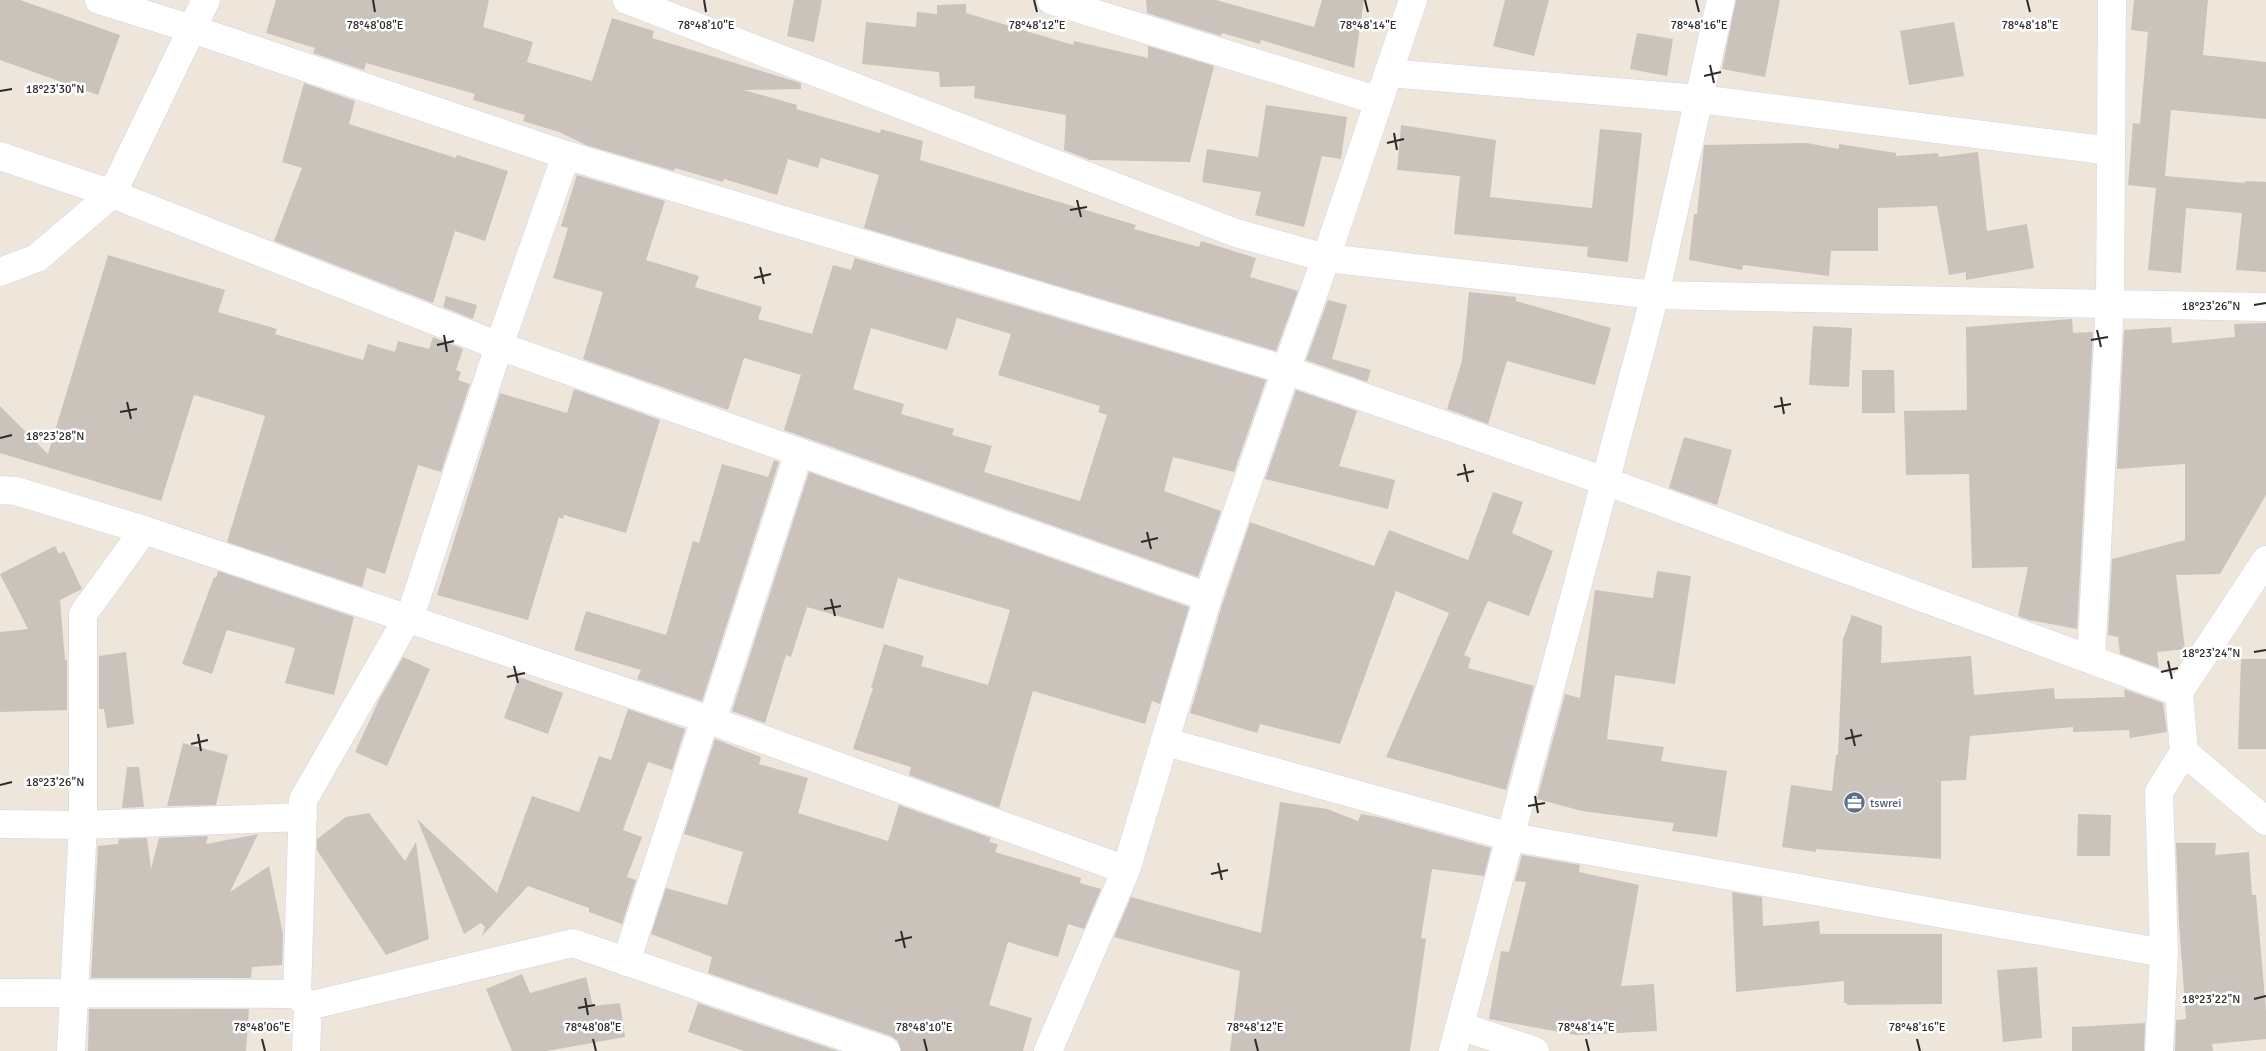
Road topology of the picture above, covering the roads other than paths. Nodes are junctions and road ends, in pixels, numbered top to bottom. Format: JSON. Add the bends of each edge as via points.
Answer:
{"nodes":[{"id":1,"x":99,"y":0,"type":"edge"},
{"id":2,"x":206,"y":0,"type":"edge"},
{"id":3,"x":627,"y":0,"type":"edge"},
{"id":4,"x":1051,"y":0,"type":"edge"},
{"id":5,"x":1413,"y":0,"type":"edge"},
{"id":6,"x":1721,"y":0,"type":"edge"},
{"id":7,"x":2112,"y":0,"type":"edge"},
{"id":8,"x":192,"y":29,"type":"junction"},
{"id":9,"x":1388,"y":73,"type":"junction"},
{"id":10,"x":1699,"y":99,"type":"junction"},
{"id":11,"x":1379,"y":101,"type":"junction"},
{"id":12,"x":2111,"y":151,"type":"junction"},
{"id":13,"x":566,"y":155,"type":"junction"},
{"id":14,"x":0,"y":156,"type":"edge"},
{"id":15,"x":112,"y":194,"type":"junction"},
{"id":16,"x":1326,"y":258,"type":"junction"},
{"id":17,"x":0,"y":272,"type":"edge"},
{"id":18,"x":1655,"y":295,"type":"junction"},
{"id":19,"x":2110,"y":303,"type":"junction"},
{"id":20,"x":2266,"y":307,"type":"edge"},
{"id":21,"x":499,"y":346,"type":"junction"},
{"id":22,"x":1286,"y":370,"type":"junction"},
{"id":23,"x":799,"y":452,"type":"junction"},
{"id":24,"x":1605,"y":480,"type":"junction"},
{"id":25,"x":0,"y":490,"type":"edge"},
{"id":26,"x":144,"y":530,"type":"junction"},
{"id":27,"x":2266,"y":560,"type":"edge"},
{"id":28,"x":1208,"y":597,"type":"junction"},
{"id":29,"x":407,"y":619,"type":"junction"},
{"id":30,"x":2091,"y":660,"type":"junction"},
{"id":31,"x":2178,"y":692,"type":"junction"},
{"id":32,"x":708,"y":720,"type":"junction"},
{"id":33,"x":1166,"y":742,"type":"junction"},
{"id":34,"x":2184,"y":752,"type":"junction"},
{"id":35,"x":303,"y":817,"type":"junction"},
{"id":36,"x":2266,"y":820,"type":"edge"},
{"id":37,"x":0,"y":824,"type":"edge"},
{"id":38,"x":83,"y":825,"type":"junction"},
{"id":39,"x":1511,"y":837,"type":"junction"},
{"id":40,"x":1126,"y":870,"type":"junction"},
{"id":41,"x":2164,"y":953,"type":"junction"},
{"id":42,"x":626,"y":962,"type":"junction"},
{"id":43,"x":0,"y":992,"type":"edge"},
{"id":44,"x":74,"y":993,"type":"junction"},
{"id":45,"x":302,"y":1000,"type":"junction"},
{"id":46,"x":1456,"y":1039,"type":"edge"},
{"id":47,"x":71,"y":1051,"type":"edge"},
{"id":48,"x":306,"y":1051,"type":"edge"},
{"id":49,"x":886,"y":1051,"type":"edge"},
{"id":50,"x":1048,"y":1051,"type":"edge"},
{"id":51,"x":1535,"y":1051,"type":"edge"},
{"id":52,"x":2159,"y":1051,"type":"edge"}],
"edges":[{"from":1,"to":8,"type":"street"},
{"from":2,"to":8,"type":"street"},
{"from":3,"to":16,"type":"street","via":[[1236,233]]},
{"from":4,"to":11,"type":"street"},
{"from":5,"to":9,"type":"street"},
{"from":6,"to":10,"type":"street"},
{"from":7,"to":12,"type":"street"},
{"from":8,"to":13,"type":"street"},
{"from":8,"to":15,"type":"street"},
{"from":9,"to":10,"type":"street"},
{"from":9,"to":11,"type":"street"},
{"from":10,"to":12,"type":"street"},
{"from":10,"to":18,"type":"street"},
{"from":11,"to":16,"type":"street"},
{"from":12,"to":19,"type":"street"},
{"from":13,"to":21,"type":"street"},
{"from":13,"to":22,"type":"street"},
{"from":14,"to":15,"type":"street"},
{"from":15,"to":17,"type":"street","via":[[37,258]]},
{"from":15,"to":21,"type":"street"},
{"from":16,"to":18,"type":"street"},
{"from":16,"to":22,"type":"street"},
{"from":18,"to":19,"type":"street"},
{"from":18,"to":24,"type":"street"},
{"from":19,"to":20,"type":"street"},
{"from":19,"to":30,"type":"street"},
{"from":21,"to":23,"type":"street"},
{"from":21,"to":29,"type":"street"},
{"from":22,"to":24,"type":"street"},
{"from":22,"to":28,"type":"street"},
{"from":23,"to":28,"type":"street"},
{"from":23,"to":32,"type":"street"},
{"from":24,"to":30,"type":"street"},
{"from":24,"to":39,"type":"street"},
{"from":25,"to":26,"type":"street","via":[[16,491]]},
{"from":26,"to":29,"type":"street"},
{"from":26,"to":38,"type":"street","via":[[83,614]]},
{"from":27,"to":31,"type":"street"},
{"from":28,"to":33,"type":"street"},
{"from":29,"to":32,"type":"street"},
{"from":29,"to":35,"type":"street","via":[[303,800]]},
{"from":30,"to":31,"type":"street"},
{"from":31,"to":34,"type":"street"},
{"from":32,"to":40,"type":"street"},
{"from":32,"to":42,"type":"street"},
{"from":33,"to":39,"type":"street"},
{"from":33,"to":40,"type":"street"},
{"from":34,"to":36,"type":"street"},
{"from":34,"to":41,"type":"street","via":[[2159,792]]},
{"from":35,"to":38,"type":"street"},
{"from":35,"to":45,"type":"street"},
{"from":37,"to":38,"type":"street"},
{"from":38,"to":44,"type":"street"},
{"from":39,"to":41,"type":"street"},
{"from":39,"to":46,"type":"street"},
{"from":40,"to":50,"type":"street"},
{"from":41,"to":52,"type":"street"},
{"from":42,"to":45,"type":"street","via":[[573,943]]},
{"from":42,"to":49,"type":"street"},
{"from":43,"to":44,"type":"street"},
{"from":44,"to":45,"type":"street"},
{"from":44,"to":47,"type":"street"},
{"from":45,"to":48,"type":"street"},
{"from":46,"to":51,"type":"street"}]}
